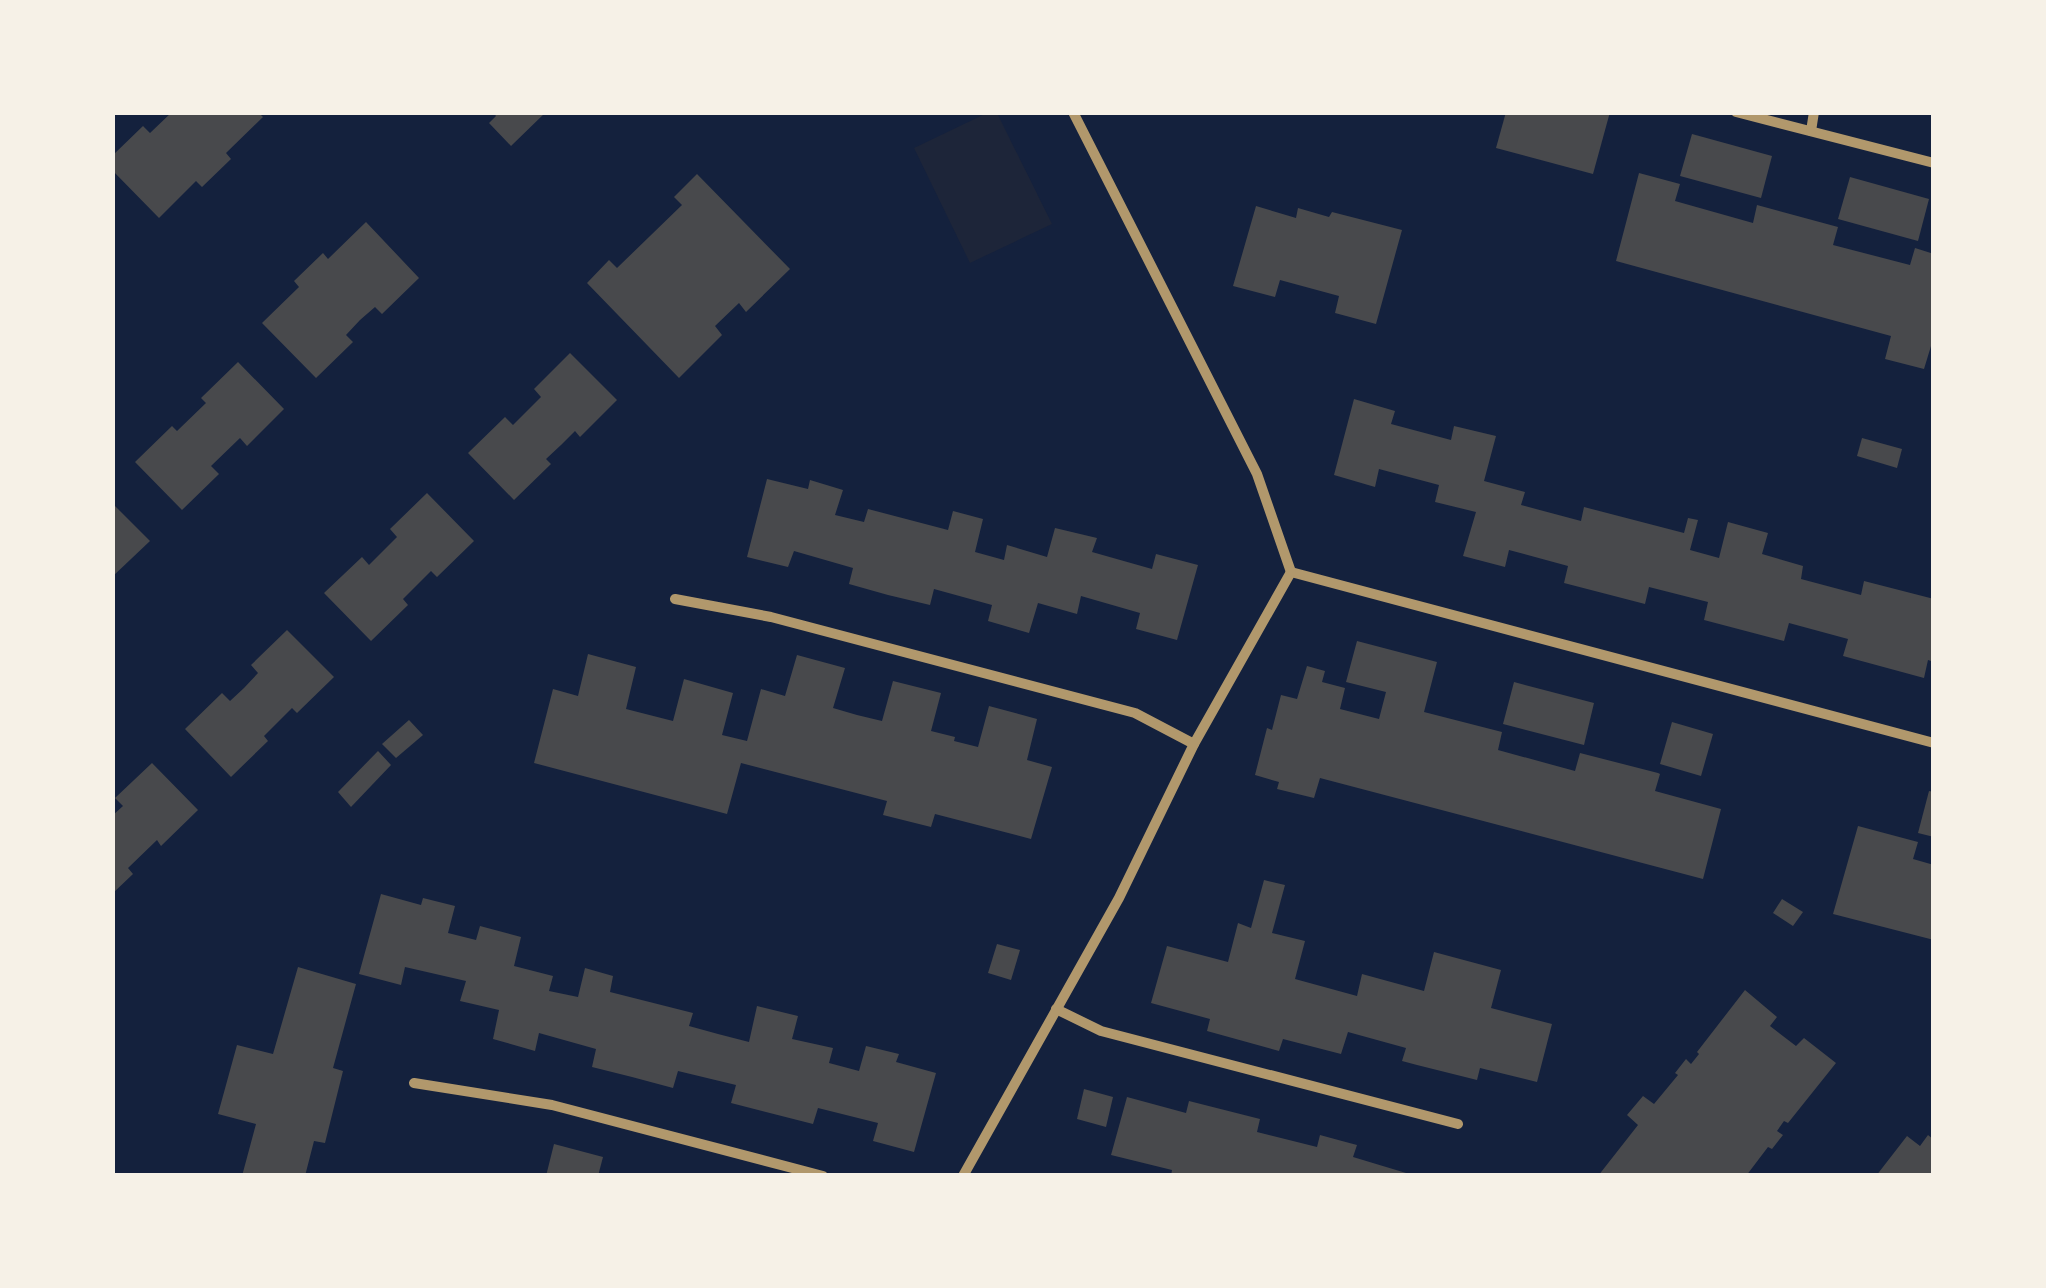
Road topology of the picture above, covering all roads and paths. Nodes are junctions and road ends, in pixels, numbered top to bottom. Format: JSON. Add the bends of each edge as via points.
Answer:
{"nodes":[{"id":1,"x":1073,"y":112,"type":"edge"},
{"id":2,"x":1736,"y":112,"type":"edge"},
{"id":3,"x":1814,"y":112,"type":"edge"},
{"id":4,"x":1811,"y":130,"type":"junction"},
{"id":5,"x":1934,"y":164,"type":"edge"},
{"id":6,"x":1291,"y":572,"type":"junction"},
{"id":7,"x":674,"y":600,"type":"dead end"},
{"id":8,"x":1934,"y":743,"type":"edge"},
{"id":9,"x":1194,"y":744,"type":"junction"},
{"id":10,"x":1056,"y":1009,"type":"junction"},
{"id":11,"x":414,"y":1083,"type":"dead end"},
{"id":12,"x":1458,"y":1124,"type":"dead end"},
{"id":13,"x":822,"y":1176,"type":"edge"},
{"id":14,"x":963,"y":1176,"type":"edge"}],
"edges":[{"from":1,"to":6,"type":"street","via":[[1257,474]]},
{"from":2,"to":4,"type":"street"},
{"from":3,"to":4,"type":"street"},
{"from":4,"to":5,"type":"street"},
{"from":6,"to":8,"type":"street"},
{"from":6,"to":9,"type":"street"},
{"from":7,"to":9,"type":"street","via":[[772,617],[1135,713]]},
{"from":9,"to":10,"type":"street"},
{"from":10,"to":12,"type":"street","via":[[1101,1031]]},
{"from":10,"to":14,"type":"street"},
{"from":11,"to":13,"type":"street","via":[[552,1105]]}]}
